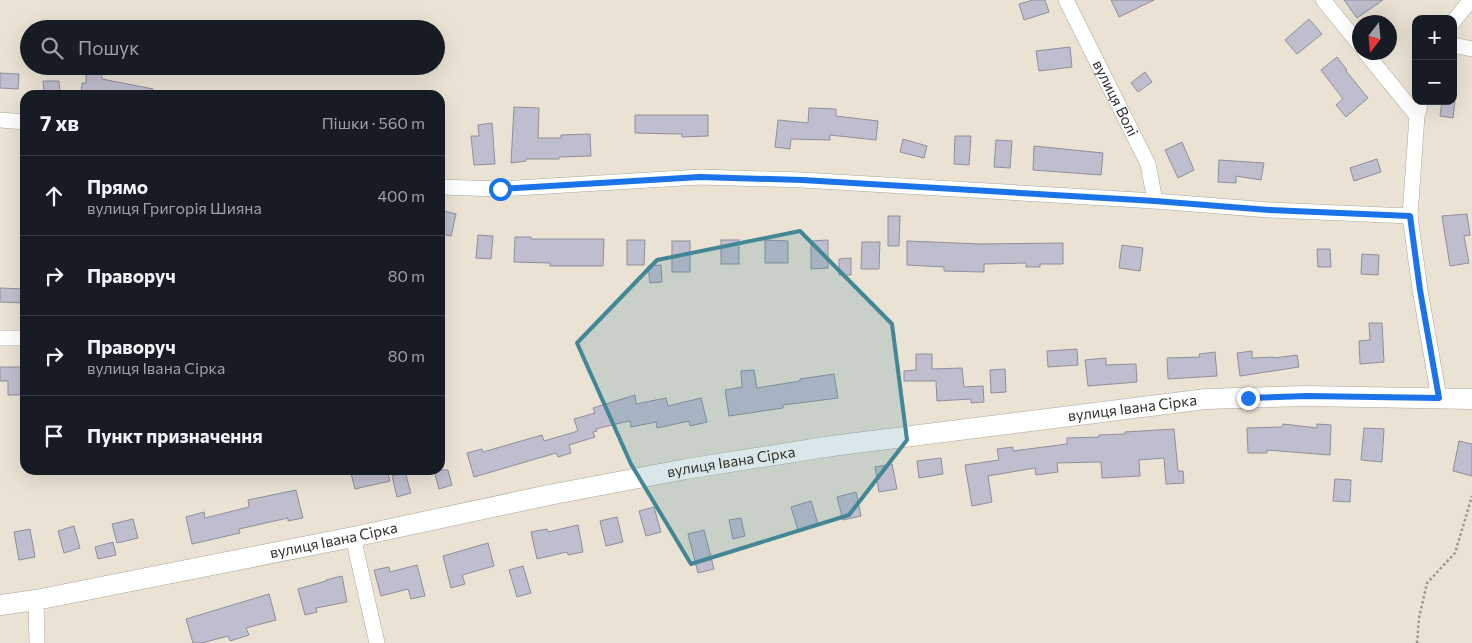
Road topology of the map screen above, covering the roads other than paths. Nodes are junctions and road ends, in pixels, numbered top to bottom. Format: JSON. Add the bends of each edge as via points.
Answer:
{"nodes":[{"id":1,"x":1066,"y":0,"type":"edge"},
{"id":2,"x":1323,"y":0,"type":"edge"},
{"id":3,"x":1471,"y":0,"type":"edge"},
{"id":4,"x":1457,"y":17,"type":"edge"},
{"id":5,"x":1352,"y":35,"type":"edge"},
{"id":6,"x":1457,"y":46,"type":"edge"},
{"id":7,"x":1472,"y":49,"type":"edge"},
{"id":8,"x":1372,"y":60,"type":"edge"},
{"id":9,"x":1419,"y":105,"type":"edge"},
{"id":10,"x":1417,"y":116,"type":"junction"},
{"id":11,"x":0,"y":120,"type":"edge"},
{"id":12,"x":20,"y":122,"type":"edge"},
{"id":13,"x":445,"y":187,"type":"edge"},
{"id":14,"x":1155,"y":201,"type":"junction"},
{"id":15,"x":1410,"y":216,"type":"junction"},
{"id":16,"x":0,"y":338,"type":"edge"},
{"id":17,"x":20,"y":338,"type":"edge"},
{"id":18,"x":1439,"y":398,"type":"junction"},
{"id":19,"x":1472,"y":399,"type":"edge"},
{"id":20,"x":352,"y":537,"type":"junction"},
{"id":21,"x":36,"y":600,"type":"junction"},
{"id":22,"x":0,"y":605,"type":"edge"},
{"id":23,"x":37,"y":643,"type":"edge"},
{"id":24,"x":378,"y":643,"type":"edge"}],
"edges":[{"from":1,"to":14,"type":"street","name":"вулиця Волі","via":[[1148,164]]},
{"from":2,"to":5,"type":"street"},
{"from":3,"to":4,"type":"street"},
{"from":6,"to":7,"type":"street"},
{"from":8,"to":10,"type":"street"},
{"from":9,"to":10,"type":"street"},
{"from":10,"to":15,"type":"street"},
{"from":11,"to":12,"type":"street"},
{"from":13,"to":14,"type":"street","via":[[500,189],[700,177]]},
{"from":14,"to":15,"type":"street"},
{"from":15,"to":18,"type":"street"},
{"from":16,"to":17,"type":"street"},
{"from":18,"to":19,"type":"street","name":"вулиця Івана Сірка"},
{"from":18,"to":20,"type":"street","name":"вулиця Івана Сірка","via":[[1307,396],[1206,399],[959,429],[686,469]]},
{"from":20,"to":21,"type":"street","name":"вулиця Івана Сірка"},
{"from":20,"to":24,"type":"street"},
{"from":21,"to":22,"type":"street","name":"вулиця Івана Сірка"},
{"from":21,"to":23,"type":"street"}]}
